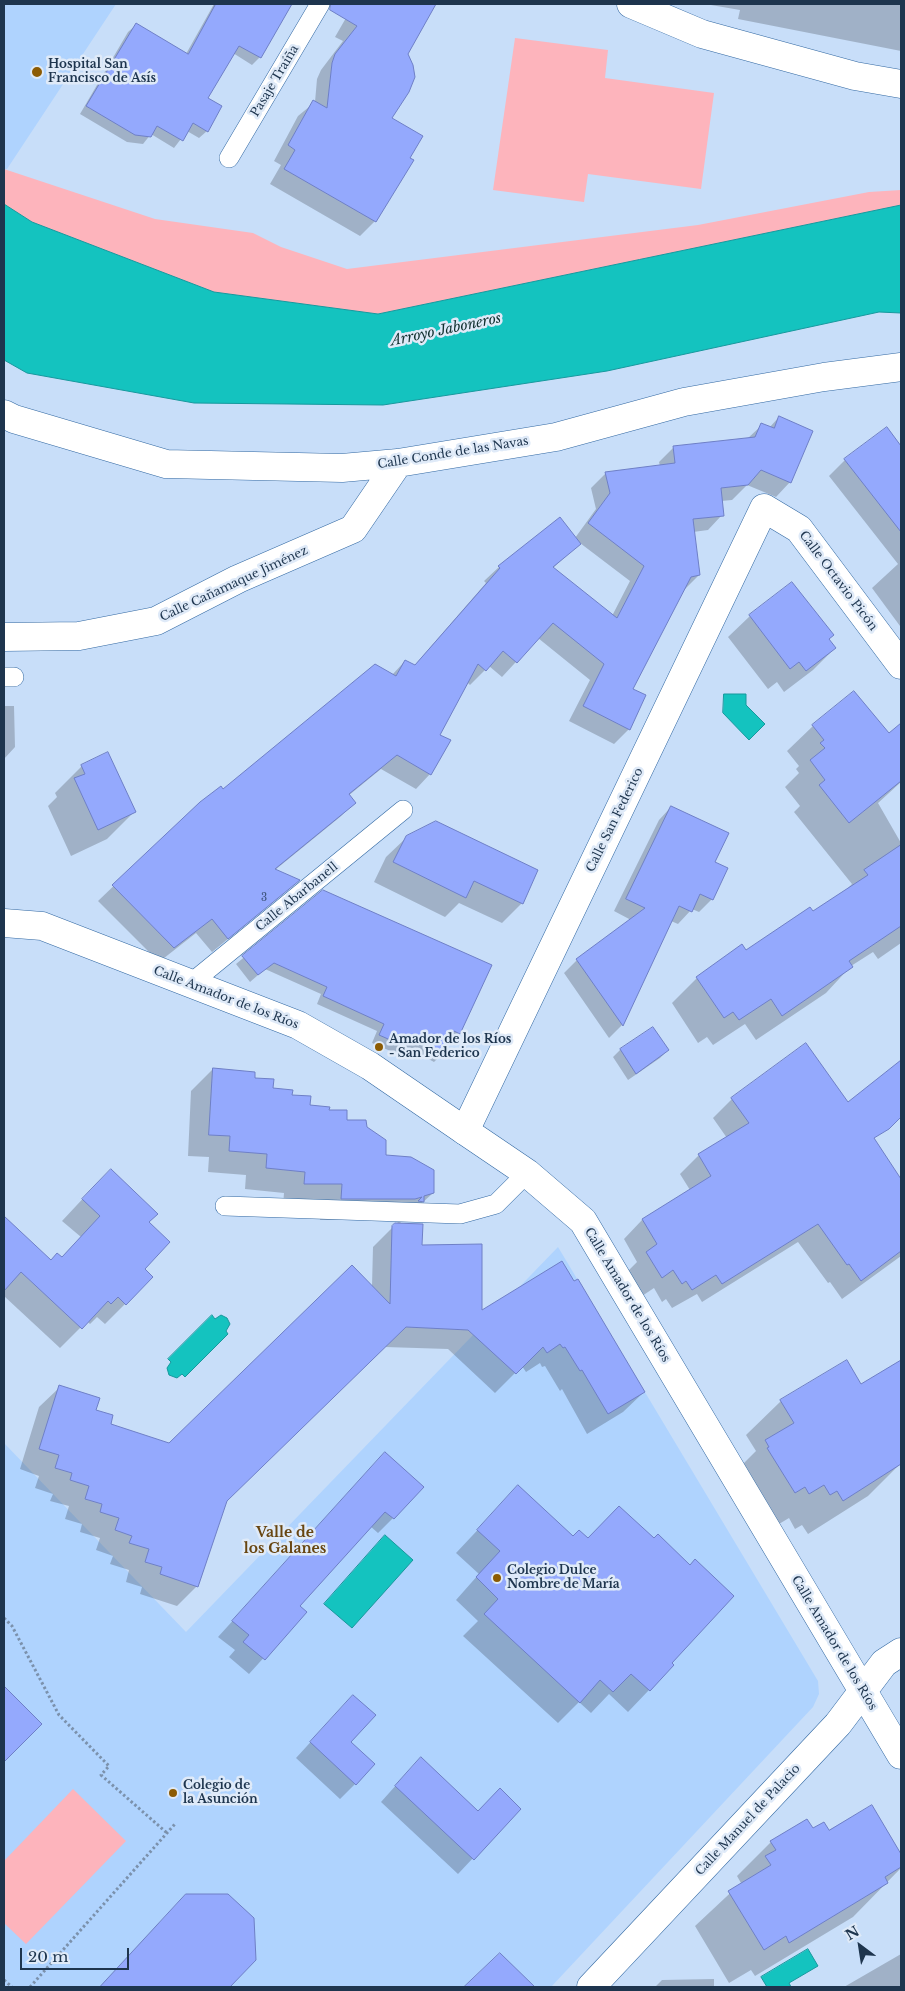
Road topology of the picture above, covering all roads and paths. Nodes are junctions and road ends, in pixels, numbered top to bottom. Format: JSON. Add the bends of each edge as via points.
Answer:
{"nodes":[{"id":1,"x":320,"y":4,"type":"edge"},
{"id":2,"x":630,"y":4,"type":"edge"},
{"id":3,"x":901,"y":84,"type":"edge"},
{"id":4,"x":229,"y":158,"type":"dead end"},
{"id":5,"x":901,"y":368,"type":"edge"},
{"id":6,"x":4,"y":414,"type":"edge"},
{"id":7,"x":398,"y":463,"type":"junction"},
{"id":8,"x":764,"y":508,"type":"joint"},
{"id":9,"x":4,"y":636,"type":"edge"},
{"id":10,"x":901,"y":665,"type":"edge"},
{"id":11,"x":403,"y":810,"type":"dead end"},
{"id":12,"x":4,"y":923,"type":"edge"},
{"id":13,"x":190,"y":984,"type":"junction"},
{"id":14,"x":465,"y":1131,"type":"junction"},
{"id":15,"x":527,"y":1173,"type":"junction"},
{"id":16,"x":225,"y":1206,"type":"dead end"},
{"id":17,"x":4,"y":1618,"type":"edge"},
{"id":18,"x":901,"y":1652,"type":"edge"},
{"id":19,"x":863,"y":1691,"type":"junction"},
{"id":20,"x":901,"y":1755,"type":"edge"},
{"id":21,"x":175,"y":1824,"type":"dead end"},
{"id":22,"x":167,"y":1833,"type":"junction"},
{"id":23,"x":4,"y":1980,"type":"edge"},
{"id":24,"x":12,"y":1987,"type":"edge"},
{"id":25,"x":30,"y":1987,"type":"edge"},
{"id":26,"x":591,"y":1987,"type":"edge"}],
"edges":[{"from":1,"to":4,"type":"lane","name":"Pasaje Traíña"},
{"from":2,"to":3,"type":"street","via":[[702,34],[855,76]]},
{"from":5,"to":7,"type":"street","name":"Calle Conde de las Navas","via":[[824,377],[684,402],[556,437]]},
{"from":6,"to":7,"type":"street","name":"Calle Conde de las Navas","via":[[166,464],[342,468]]},
{"from":7,"to":9,"type":"street","name":"Calle Cañamaque Jiménez","via":[[352,529],[238,579],[156,621],[79,636]]},
{"from":8,"to":10,"type":"street","name":"Calle Octavio Picón","via":[[799,529]]},
{"from":8,"to":14,"type":"street","name":"Calle San Federico"},
{"from":11,"to":13,"type":"lane","name":"Calle Abarbanell"},
{"from":12,"to":13,"type":"street","name":"Calle Amador de los Ríos","via":[[42,926]]},
{"from":13,"to":14,"type":"street","name":"Calle Amador de los Ríos","via":[[298,1025],[370,1066]]},
{"from":14,"to":15,"type":"street","name":"Calle Amador de los Ríos"},
{"from":15,"to":16,"type":"lane","via":[[496,1204],[460,1214]]},
{"from":15,"to":19,"type":"street","name":"Calle Amador de los Ríos","via":[[583,1221]]},
{"from":17,"to":22,"type":"path","via":[[12,1626],[59,1715],[109,1766],[101,1776]]},
{"from":18,"to":19,"type":"street","name":"Calle Manuel de Palacio","via":[[884,1663]]},
{"from":19,"to":20,"type":"street","name":"Calle Amador de los Ríos"},
{"from":19,"to":26,"type":"street","name":"Calle Manuel de Palacio","via":[[838,1724]]},
{"from":21,"to":22,"type":"path"},
{"from":22,"to":25,"type":"path"},
{"from":23,"to":24,"type":"path"}]}
